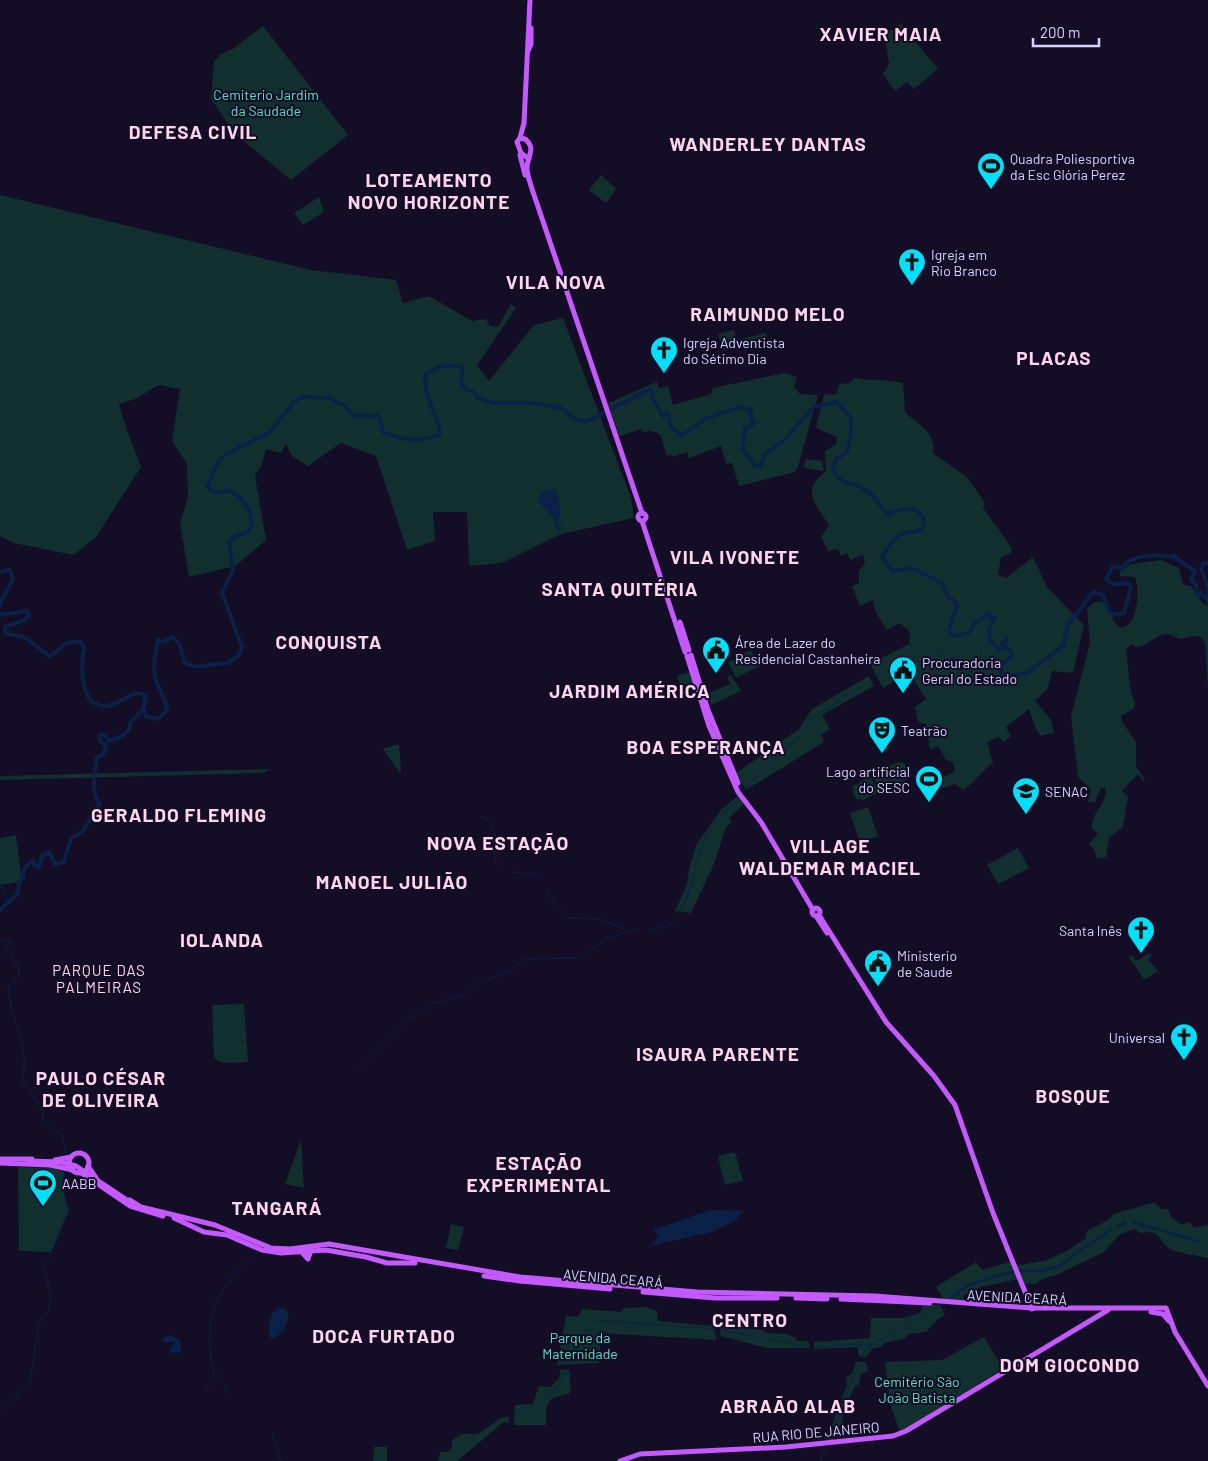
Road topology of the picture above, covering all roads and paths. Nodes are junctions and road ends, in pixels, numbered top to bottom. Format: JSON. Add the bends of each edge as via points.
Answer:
{"nodes":[{"id":1,"x":531,"y":0,"type":"edge"},
{"id":2,"x":524,"y":123,"type":"junction"},
{"id":3,"x":520,"y":138,"type":"junction"},
{"id":4,"x":526,"y":139,"type":"junction"},
{"id":5,"x":519,"y":150,"type":"junction"},
{"id":6,"x":529,"y":158,"type":"junction"},
{"id":7,"x":605,"y":409,"type":"junction"},
{"id":8,"x":70,"y":1157,"type":"junction"},
{"id":9,"x":17,"y":1159,"type":"junction"},
{"id":10,"x":0,"y":1161,"type":"edge"},
{"id":11,"x":88,"y":1166,"type":"junction"},
{"id":12,"x":73,"y":1170,"type":"junction"},
{"id":13,"x":80,"y":1172,"type":"junction"},
{"id":14,"x":140,"y":1206,"type":"junction"},
{"id":15,"x":203,"y":1221,"type":"junction"},
{"id":16,"x":215,"y":1225,"type":"junction"},
{"id":17,"x":199,"y":1229,"type":"junction"},
{"id":18,"x":212,"y":1233,"type":"junction"},
{"id":19,"x":310,"y":1249,"type":"junction"},
{"id":20,"x":382,"y":1254,"type":"junction"},
{"id":21,"x":391,"y":1256,"type":"junction"},
{"id":22,"x":375,"y":1260,"type":"junction"},
{"id":23,"x":391,"y":1263,"type":"junction"},
{"id":24,"x":681,"y":1291,"type":"junction"},
{"id":25,"x":697,"y":1292,"type":"junction"},
{"id":26,"x":674,"y":1295,"type":"junction"},
{"id":27,"x":689,"y":1296,"type":"junction"},
{"id":28,"x":1026,"y":1297,"type":"junction"},
{"id":29,"x":1018,"y":1307,"type":"junction"},
{"id":30,"x":1049,"y":1308,"type":"junction"},
{"id":31,"x":1032,"y":1309,"type":"junction"},
{"id":32,"x":1114,"y":1309,"type":"junction"},
{"id":33,"x":1167,"y":1310,"type":"junction"},
{"id":34,"x":1151,"y":1312,"type":"junction"},
{"id":35,"x":1102,"y":1313,"type":"junction"},
{"id":36,"x":1172,"y":1325,"type":"junction"},
{"id":37,"x":1208,"y":1386,"type":"edge"},
{"id":38,"x":620,"y":1461,"type":"edge"}],
"edges":[{"from":1,"to":2,"type":"main road"},
{"from":2,"to":3,"type":"main road"},
{"from":2,"to":4,"type":"main road"},
{"from":3,"to":4,"type":"main road"},
{"from":3,"to":5,"type":"main road"},
{"from":4,"to":6,"type":"main road","via":[[532,150]]},
{"from":5,"to":6,"type":"main road"},
{"from":5,"to":7,"type":"main road","via":[[579,339]]},
{"from":6,"to":7,"type":"main road","via":[[527,171],[532,189]]},
{"from":7,"to":28,"type":"main road","via":[[641,514],[639,519],[643,520],[688,653],[709,726],[740,791],[761,817],[814,909],[813,914],[818,915],[882,1020],[933,1080],[960,1119]]},
{"from":8,"to":9,"type":"main road","via":[[60,1160]]},
{"from":8,"to":11,"type":"main road","via":[[76,1153],[83,1154],[88,1159]]},
{"from":8,"to":12,"type":"main road","via":[[69,1164]]},
{"from":9,"to":10,"type":"main road"},
{"from":9,"to":14,"type":"main road","bridge":true,"via":[[76,1166]]},
{"from":10,"to":12,"type":"main road"},
{"from":11,"to":13,"type":"main road"},
{"from":11,"to":14,"type":"main road","name":"AVENIDA CEARÁ","via":[[93,1176]]},
{"from":12,"to":13,"type":"main road"},
{"from":13,"to":17,"type":"main road","name":"AVENIDA CEARÁ","via":[[138,1209],[175,1218]]},
{"from":14,"to":15,"type":"main road","name":"AVENIDA CEARÁ"},
{"from":15,"to":16,"type":"main road","name":"AVENIDA CEARÁ"},
{"from":15,"to":17,"type":"main road"},
{"from":16,"to":18,"type":"main road"},
{"from":16,"to":19,"type":"main road","name":"AVENIDA CEARÁ","via":[[271,1248]]},
{"from":17,"to":18,"type":"main road","name":"AVENIDA CEARÁ"},
{"from":18,"to":19,"type":"main road","name":"AVENIDA CEARÁ","via":[[227,1234],[262,1250],[282,1253]]},
{"from":19,"to":20,"type":"main road","name":"AVENIDA CEARÁ","via":[[329,1244]]},
{"from":19,"to":22,"type":"main road","name":"AVENIDA CEARÁ"},
{"from":20,"to":21,"type":"main road","name":"AVENIDA CEARÁ"},
{"from":20,"to":22,"type":"main road"},
{"from":21,"to":23,"type":"main road"},
{"from":21,"to":24,"type":"main road","name":"AVENIDA CEARÁ","via":[[520,1277]]},
{"from":22,"to":23,"type":"main road","name":"AVENIDA CEARÁ"},
{"from":23,"to":26,"type":"main road","name":"AVENIDA CEARÁ","via":[[417,1263],[520,1281]]},
{"from":24,"to":25,"type":"main road","name":"AVENIDA CEARÁ"},
{"from":24,"to":26,"type":"main road"},
{"from":25,"to":27,"type":"main road"},
{"from":25,"to":29,"type":"main road","name":"AVENIDA CEARÁ","via":[[874,1296]]},
{"from":26,"to":27,"type":"main road","name":"AVENIDA CEARÁ"},
{"from":27,"to":31,"type":"main road","name":"AVENIDA CEARÁ","via":[[880,1300]]},
{"from":28,"to":29,"type":"main road"},
{"from":28,"to":30,"type":"main road"},
{"from":28,"to":31,"type":"main road"},
{"from":29,"to":31,"type":"main road","name":"AVENIDA CEARÁ"},
{"from":30,"to":31,"type":"main road","name":"AVENIDA CEARÁ"},
{"from":30,"to":32,"type":"main road","name":"AVENIDA CEARÁ"},
{"from":31,"to":35,"type":"main road","name":"AVENIDA CEARÁ"},
{"from":32,"to":33,"type":"main road","name":"AVENIDA CEARÁ"},
{"from":32,"to":35,"type":"main road"},
{"from":33,"to":34,"type":"main road","name":"AVENIDA CEARÁ"},
{"from":33,"to":36,"type":"main road"},
{"from":34,"to":35,"type":"main road","name":"AVENIDA CEARÁ"},
{"from":34,"to":36,"type":"main road","via":[[1163,1314]]},
{"from":35,"to":38,"type":"main road","name":"RUA RIO DE JANEIRO","via":[[893,1436],[786,1448],[640,1454]]},
{"from":36,"to":37,"type":"main road"}]}
